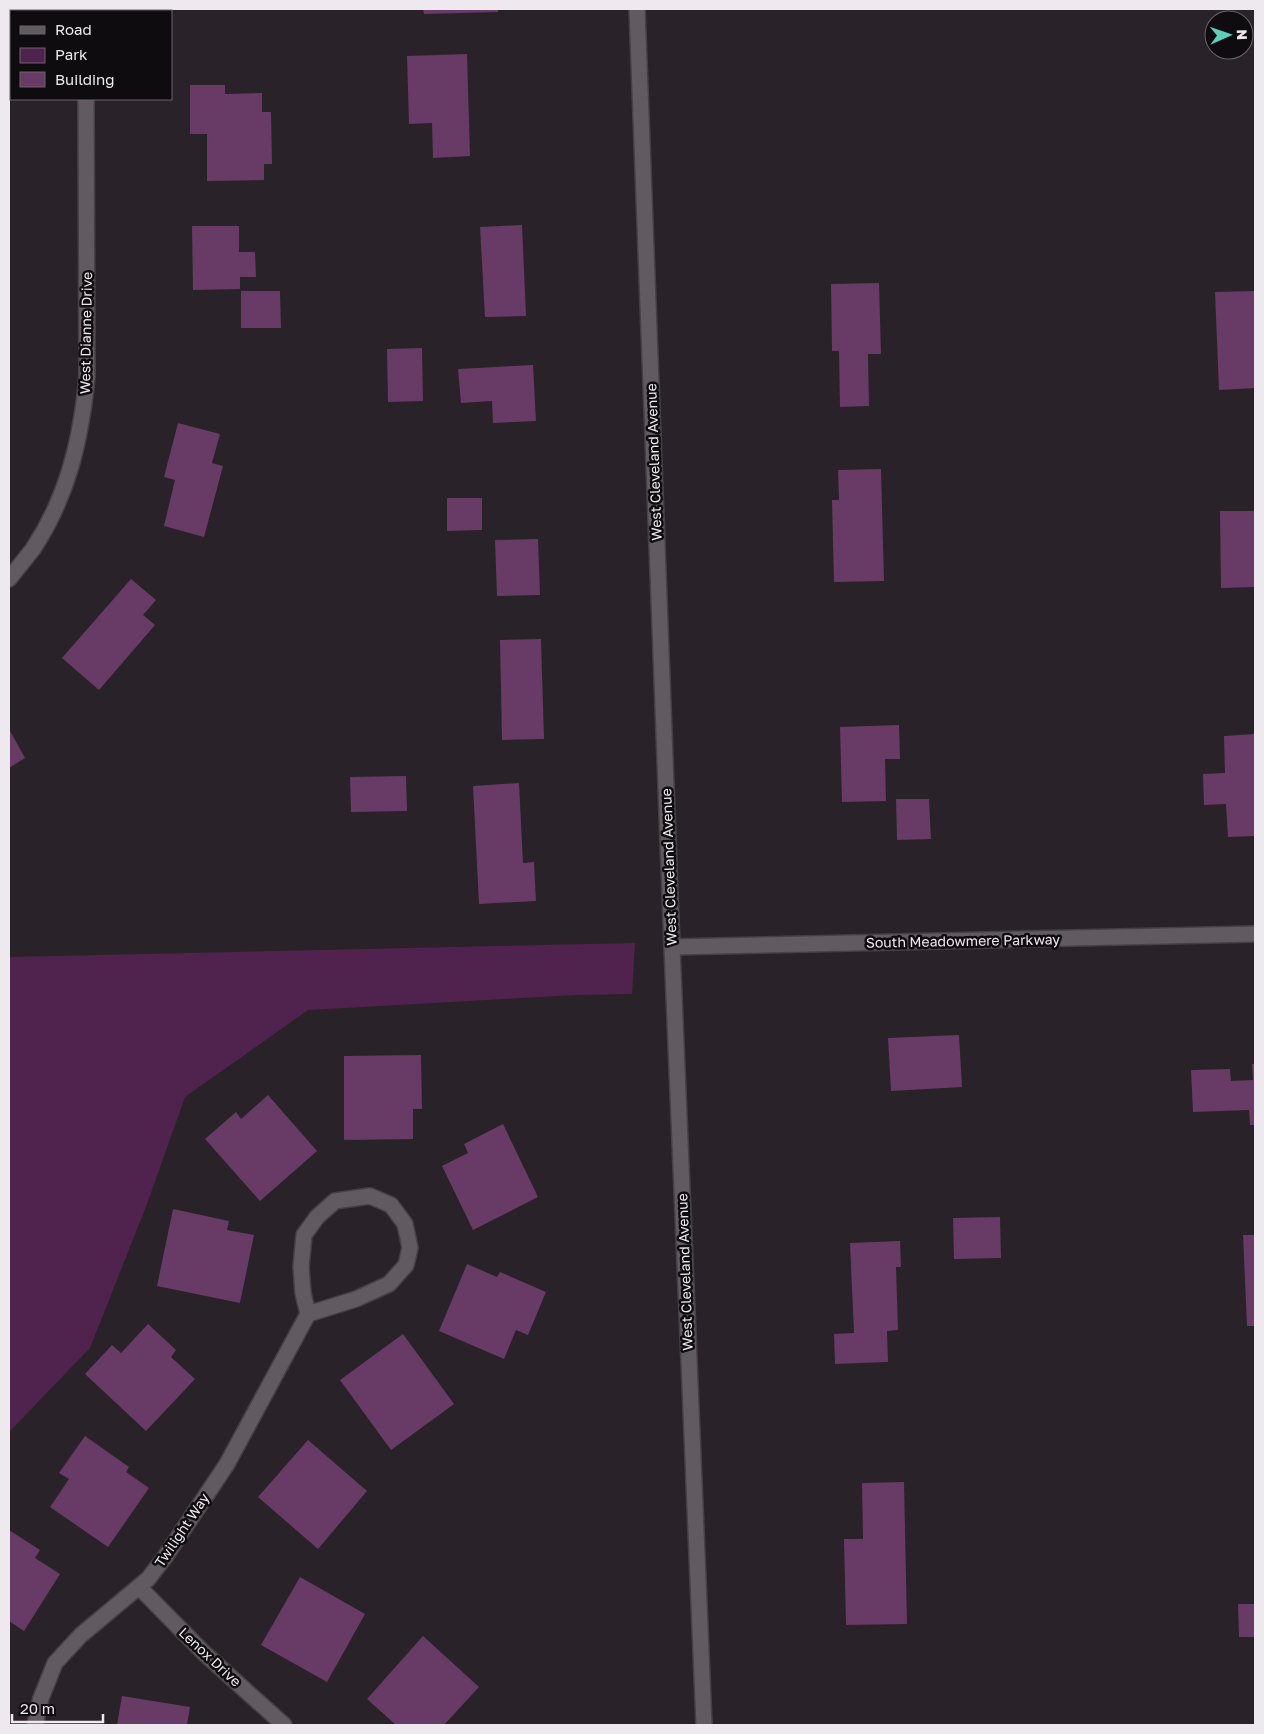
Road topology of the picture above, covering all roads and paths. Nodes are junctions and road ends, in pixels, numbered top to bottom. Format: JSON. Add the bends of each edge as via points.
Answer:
{"nodes":[{"id":1,"x":637,"y":9,"type":"edge"},
{"id":2,"x":86,"y":100,"type":"edge"},
{"id":3,"x":9,"y":579,"type":"edge"},
{"id":4,"x":1255,"y":934,"type":"edge"},
{"id":5,"x":672,"y":947,"type":"junction"},
{"id":6,"x":308,"y":1314,"type":"junction"},
{"id":7,"x":139,"y":1587,"type":"junction"},
{"id":8,"x":35,"y":1725,"type":"edge"},
{"id":9,"x":284,"y":1725,"type":"edge"},
{"id":10,"x":704,"y":1725,"type":"edge"}],
"edges":[{"from":1,"to":5,"type":"street","name":"West Cleveland Avenue"},
{"from":2,"to":3,"type":"street","name":"West Dianne Drive","via":[[87,377],[84,406],[74,461],[62,494],[32,549]]},
{"from":4,"to":5,"type":"street","name":"South Meadowmere Parkway"},
{"from":5,"to":10,"type":"street","name":"West Cleveland Avenue"},
{"from":6,"to":6,"type":"street","via":[[356,1299],[389,1284],[406,1266],[410,1248],[405,1224],[391,1205],[370,1196],[335,1201],[317,1217],[304,1235],[301,1266]]},
{"from":6,"to":7,"type":"street","name":"Twilight Way","via":[[226,1464],[165,1557]]},
{"from":7,"to":8,"type":"street","name":"Twilight Way","via":[[81,1635],[55,1663],[41,1698]]},
{"from":7,"to":9,"type":"street","name":"Lenox Drive","via":[[204,1653]]}]}
